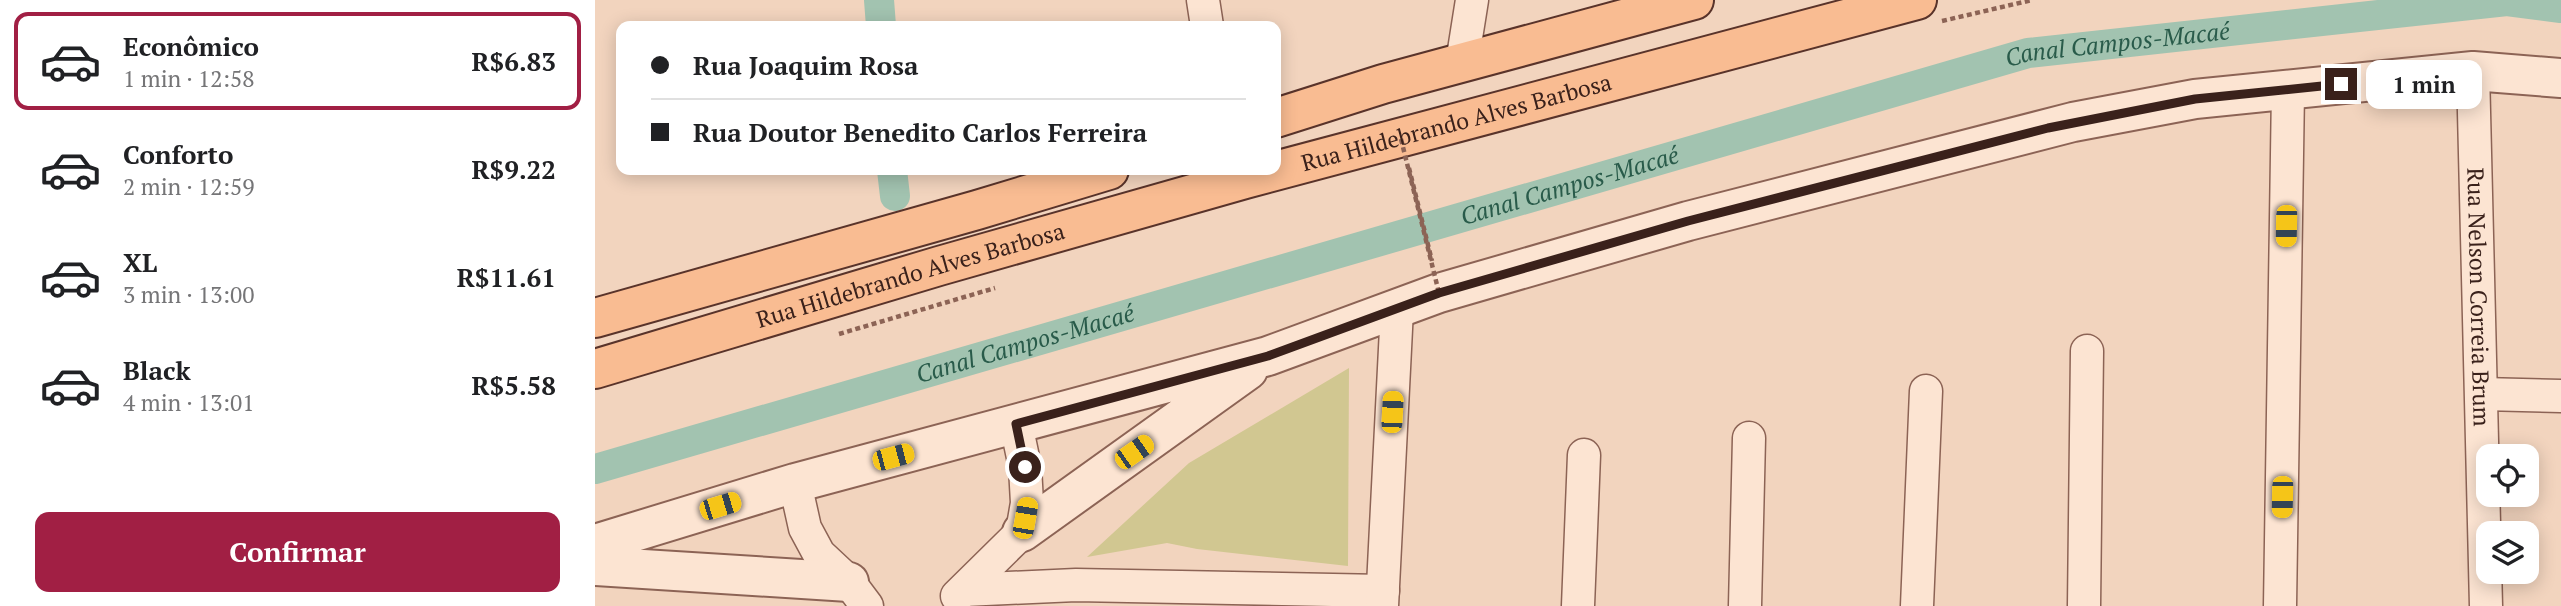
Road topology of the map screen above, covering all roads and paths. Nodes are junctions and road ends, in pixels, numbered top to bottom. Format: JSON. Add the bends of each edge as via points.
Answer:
{"nodes":[{"id":1,"x":1203,"y":0,"type":"edge"},
{"id":2,"x":1472,"y":0,"type":"edge"},
{"id":3,"x":1694,"y":0,"type":"edge"},
{"id":4,"x":1917,"y":0,"type":"edge"},
{"id":5,"x":1206,"y":21,"type":"edge"},
{"id":6,"x":1462,"y":63,"type":"junction"},
{"id":7,"x":2473,"y":71,"type":"junction"},
{"id":8,"x":2561,"y":78,"type":"edge"},
{"id":9,"x":2288,"y":90,"type":"junction"},
{"id":10,"x":1281,"y":116,"type":"edge"},
{"id":11,"x":1403,"y":144,"type":"junction"},
{"id":12,"x":1281,"y":167,"type":"edge"},
{"id":13,"x":1092,"y":175,"type":"edge"},
{"id":14,"x":1240,"y":175,"type":"edge"},
{"id":15,"x":1438,"y":288,"type":"junction"},
{"id":16,"x":1397,"y":309,"type":"junction"},
{"id":17,"x":595,"y":318,"type":"edge"},
{"id":18,"x":2087,"y":351,"type":"dead end"},
{"id":19,"x":1268,"y":356,"type":"junction"},
{"id":20,"x":595,"y":369,"type":"edge"},
{"id":21,"x":1926,"y":391,"type":"dead end"},
{"id":22,"x":2482,"y":394,"type":"junction"},
{"id":23,"x":2561,"y":396,"type":"edge"},
{"id":24,"x":1016,"y":424,"type":"junction"},
{"id":25,"x":1749,"y":438,"type":"dead end"},
{"id":26,"x":1584,"y":455,"type":"dead end"},
{"id":27,"x":796,"y":483,"type":"junction"},
{"id":28,"x":1022,"y":532,"type":"junction"},
{"id":29,"x":595,"y":544,"type":"edge"},
{"id":30,"x":595,"y":566,"type":"edge"},
{"id":31,"x":858,"y":594,"type":"edge"},
{"id":32,"x":957,"y":598,"type":"edge"},
{"id":33,"x":1382,"y":599,"type":"edge"},
{"id":34,"x":1578,"y":606,"type":"edge"},
{"id":35,"x":1745,"y":606,"type":"edge"},
{"id":36,"x":1917,"y":606,"type":"edge"},
{"id":37,"x":2084,"y":606,"type":"edge"},
{"id":38,"x":2280,"y":606,"type":"edge"},
{"id":39,"x":2486,"y":606,"type":"edge"}],
"edges":[{"from":1,"to":5,"type":"street"},
{"from":2,"to":6,"type":"street"},
{"from":3,"to":6,"type":"main road"},
{"from":4,"to":11,"type":"main road","name":"Rua Hildebrando Alves Barbosa","via":[[1570,91]]},
{"from":6,"to":10,"type":"main road"},
{"from":7,"to":8,"type":"street"},
{"from":7,"to":9,"type":"street"},
{"from":7,"to":22,"type":"street","name":"Rua Nelson Correia Brum"},
{"from":9,"to":15,"type":"street","via":[[2195,99],[2074,122]]},
{"from":9,"to":38,"type":"street"},
{"from":11,"to":12,"type":"main road","name":"Rua Hildebrando Alves Barbosa"},
{"from":11,"to":15,"type":"path","bridge":true},
{"from":11,"to":15,"type":"path","bridge":true},
{"from":13,"to":17,"type":"main road","name":"Rua Hildebrando Alves Barbosa"},
{"from":14,"to":20,"type":"main road","name":"Rua Hildebrando Alves Barbosa"},
{"from":15,"to":16,"type":"street"},
{"from":16,"to":19,"type":"street"},
{"from":16,"to":33,"type":"street"},
{"from":18,"to":37,"type":"street"},
{"from":19,"to":24,"type":"street"},
{"from":19,"to":28,"type":"street"},
{"from":21,"to":36,"type":"street"},
{"from":22,"to":23,"type":"street"},
{"from":22,"to":39,"type":"street","name":"Rua Nelson Correia Brum"},
{"from":24,"to":27,"type":"street"},
{"from":24,"to":28,"type":"street","via":[[1027,503]]},
{"from":25,"to":35,"type":"street"},
{"from":26,"to":34,"type":"street"},
{"from":27,"to":29,"type":"street"},
{"from":27,"to":31,"type":"street","via":[[805,528],[819,554]]},
{"from":28,"to":32,"type":"street"},
{"from":30,"to":31,"type":"street"},
{"from":32,"to":33,"type":"street","via":[[1076,586]]}]}
